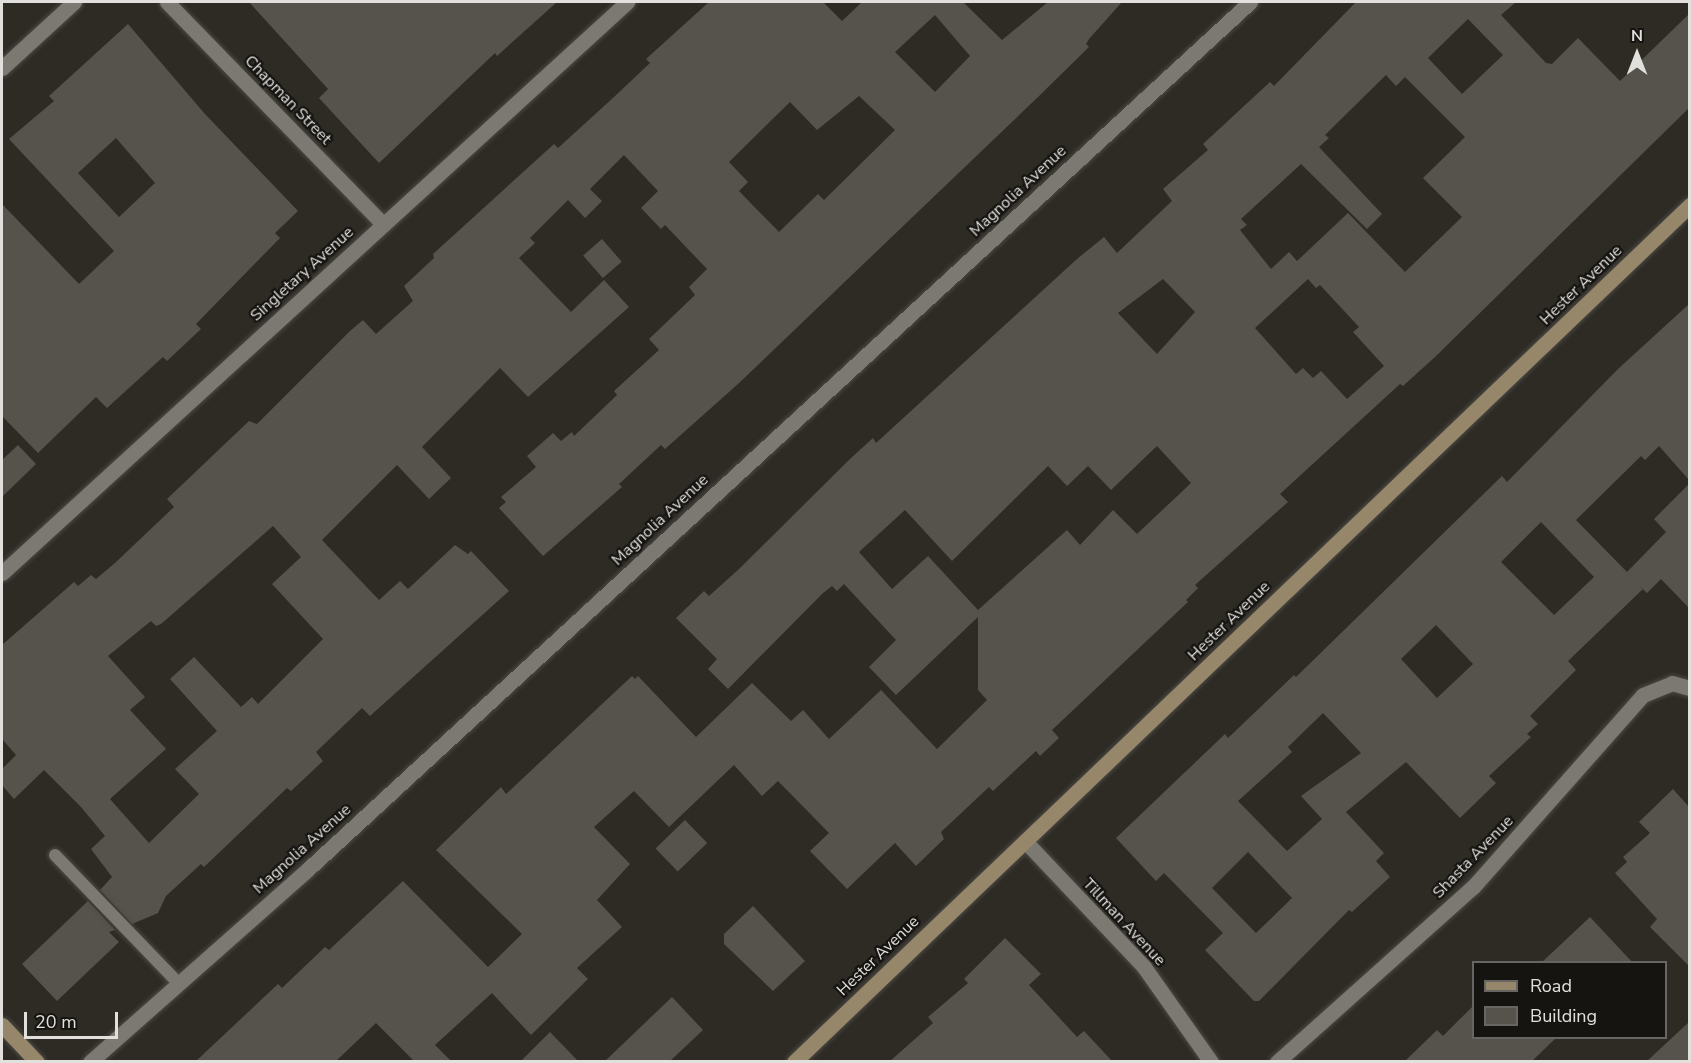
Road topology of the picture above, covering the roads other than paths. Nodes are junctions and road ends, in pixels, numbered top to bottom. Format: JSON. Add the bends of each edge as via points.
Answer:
{"nodes":[{"id":1,"x":74,"y":2,"type":"edge"},
{"id":2,"x":167,"y":2,"type":"edge"},
{"id":3,"x":627,"y":2,"type":"edge"},
{"id":4,"x":1250,"y":2,"type":"edge"},
{"id":5,"x":2,"y":68,"type":"edge"},
{"id":6,"x":1689,"y":205,"type":"edge"},
{"id":7,"x":383,"y":224,"type":"junction"},
{"id":8,"x":2,"y":573,"type":"edge"},
{"id":9,"x":1689,"y":688,"type":"edge"},
{"id":10,"x":1024,"y":842,"type":"junction"},
{"id":11,"x":55,"y":855,"type":"dead end"},
{"id":12,"x":178,"y":983,"type":"junction"},
{"id":13,"x":2,"y":1025,"type":"edge"},
{"id":14,"x":37,"y":1062,"type":"edge"},
{"id":15,"x":90,"y":1062,"type":"edge"},
{"id":16,"x":794,"y":1062,"type":"edge"},
{"id":17,"x":1211,"y":1062,"type":"edge"},
{"id":18,"x":1277,"y":1062,"type":"edge"}],
"edges":[{"from":1,"to":5,"type":"street"},
{"from":2,"to":7,"type":"street","name":"Chapman Street"},
{"from":3,"to":7,"type":"street","name":"Singletary Avenue"},
{"from":4,"to":12,"type":"street","name":"Magnolia Avenue","via":[[316,861]]},
{"from":6,"to":10,"type":"street","name":"Hester Avenue"},
{"from":7,"to":8,"type":"street","name":"Singletary Avenue"},
{"from":9,"to":18,"type":"street","name":"Shasta Avenue","via":[[1672,683],[1643,695],[1473,887]]},
{"from":10,"to":16,"type":"street","name":"Hester Avenue"},
{"from":10,"to":17,"type":"street","name":"Tillman Avenue","via":[[1144,967]]},
{"from":11,"to":12,"type":"lane"},
{"from":12,"to":15,"type":"street","name":"Magnolia Avenue"},
{"from":13,"to":14,"type":"street"}]}
